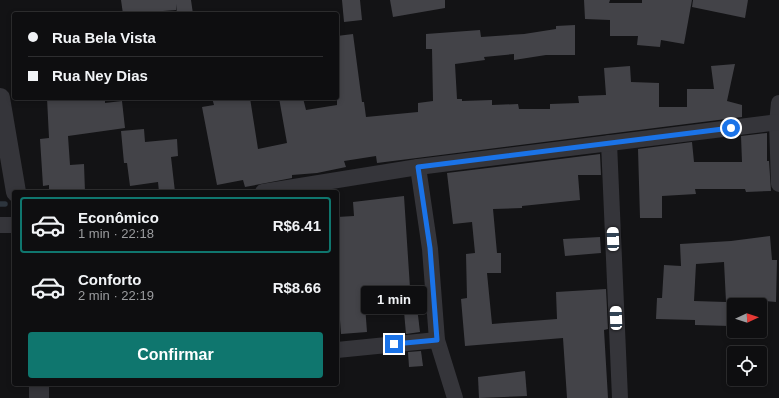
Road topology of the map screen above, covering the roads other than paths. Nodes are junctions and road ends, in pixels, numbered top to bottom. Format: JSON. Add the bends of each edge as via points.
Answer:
{"nodes":[{"id":1,"x":0,"y":98,"type":"edge"},
{"id":2,"x":779,"y":103,"type":"edge"},
{"id":3,"x":778,"y":123,"type":"edge"},
{"id":4,"x":609,"y":143,"type":"junction"},
{"id":5,"x":418,"y":167,"type":"junction"},
{"id":6,"x":779,"y":184,"type":"edge"},
{"id":7,"x":16,"y":190,"type":"edge"},
{"id":8,"x":275,"y":190,"type":"edge"},
{"id":9,"x":12,"y":225,"type":"edge"},
{"id":10,"x":0,"y":226,"type":"edge"},
{"id":11,"x":437,"y":340,"type":"junction"},
{"id":12,"x":339,"y":350,"type":"edge"},
{"id":13,"x":39,"y":386,"type":"edge"},
{"id":14,"x":39,"y":398,"type":"edge"},
{"id":15,"x":455,"y":398,"type":"edge"},
{"id":16,"x":620,"y":398,"type":"edge"}],
"edges":[{"from":1,"to":7,"type":"street"},
{"from":2,"to":3,"type":"street"},
{"from":3,"to":4,"type":"street"},
{"from":3,"to":6,"type":"street"},
{"from":4,"to":5,"type":"street"},
{"from":4,"to":16,"type":"street"},
{"from":5,"to":8,"type":"street"},
{"from":5,"to":11,"type":"street","via":[[430,248]]},
{"from":9,"to":10,"type":"street"},
{"from":11,"to":12,"type":"street"},
{"from":11,"to":15,"type":"street"},
{"from":13,"to":14,"type":"street"}]}
